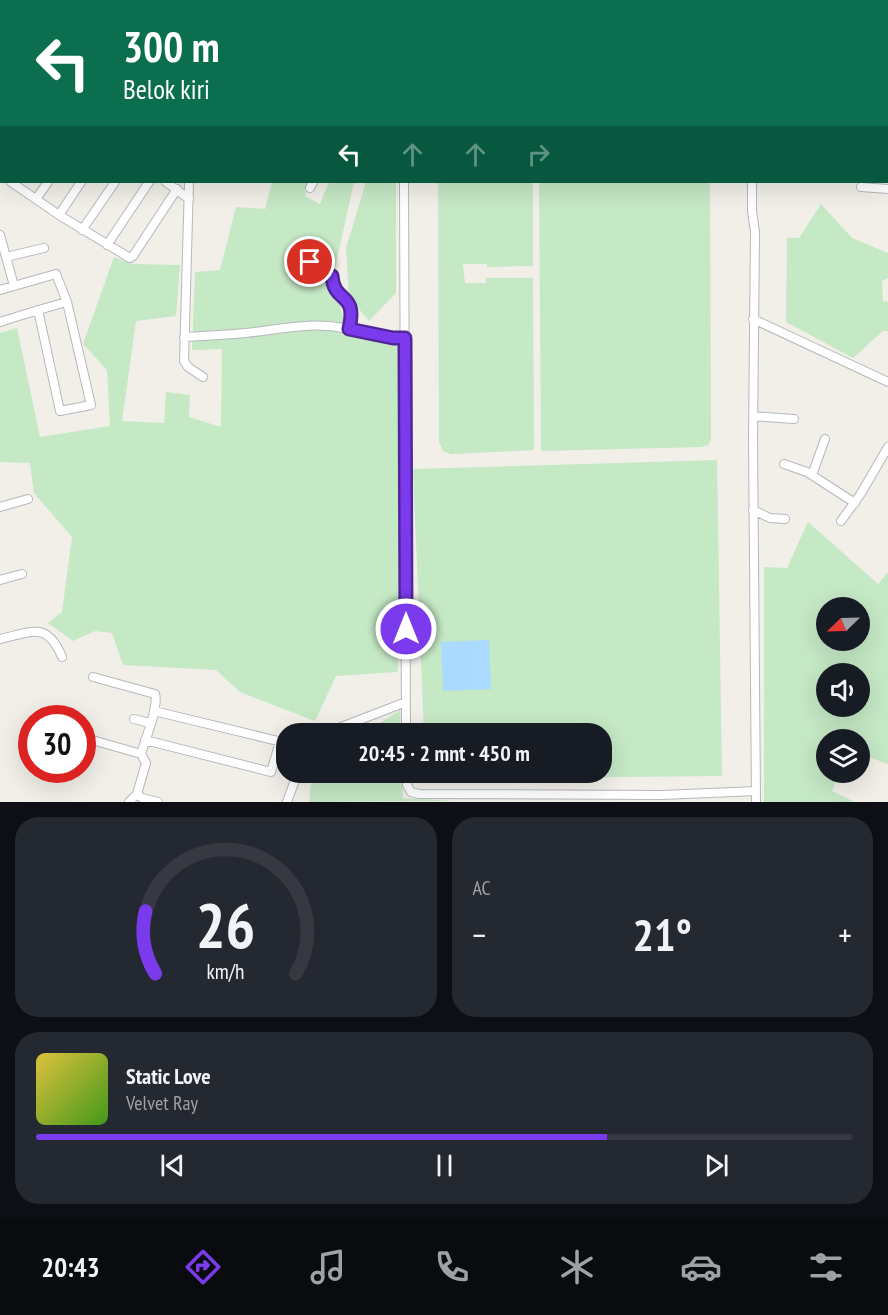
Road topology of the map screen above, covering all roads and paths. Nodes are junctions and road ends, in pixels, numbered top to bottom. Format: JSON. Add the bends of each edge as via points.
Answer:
{"nodes":[{"id":1,"x":14,"y":183,"type":"edge"},
{"id":2,"x":47,"y":183,"type":"edge"},
{"id":3,"x":80,"y":183,"type":"edge"},
{"id":4,"x":113,"y":183,"type":"edge"},
{"id":5,"x":148,"y":183,"type":"edge"},
{"id":6,"x":168,"y":183,"type":"edge"},
{"id":7,"x":189,"y":183,"type":"edge"},
{"id":8,"x":404,"y":183,"type":"edge"},
{"id":9,"x":752,"y":183,"type":"edge"},
{"id":10,"x":861,"y":188,"type":"dead end"},
{"id":11,"x":177,"y":189,"type":"junction"},
{"id":12,"x":888,"y":189,"type":"edge"},
{"id":13,"x":36,"y":199,"type":"junction"},
{"id":14,"x":189,"y":199,"type":"junction"},
{"id":15,"x":59,"y":215,"type":"junction"},
{"id":16,"x":82,"y":230,"type":"junction"},
{"id":17,"x":0,"y":235,"type":"edge"},
{"id":18,"x":107,"y":245,"type":"junction"},
{"id":19,"x":44,"y":248,"type":"dead end"},
{"id":20,"x":6,"y":257,"type":"junction"},
{"id":21,"x":310,"y":262,"type":"dead end"},
{"id":22,"x":14,"y":286,"type":"junction"},
{"id":23,"x":0,"y":290,"type":"edge"},
{"id":24,"x":67,"y":302,"type":"junction"},
{"id":25,"x":38,"y":310,"type":"junction"},
{"id":26,"x":753,"y":319,"type":"junction"},
{"id":27,"x":0,"y":322,"type":"edge"},
{"id":28,"x":349,"y":329,"type":"junction"},
{"id":29,"x":184,"y":337,"type":"junction"},
{"id":30,"x":405,"y":338,"type":"junction"},
{"id":31,"x":203,"y":377,"type":"dead end"},
{"id":32,"x":888,"y":382,"type":"edge"},
{"id":33,"x":753,"y":416,"type":"junction"},
{"id":34,"x":794,"y":419,"type":"dead end"},
{"id":35,"x":825,"y":439,"type":"dead end"},
{"id":36,"x":888,"y":447,"type":"edge"},
{"id":37,"x":784,"y":464,"type":"dead end"},
{"id":38,"x":812,"y":475,"type":"junction"},
{"id":39,"x":28,"y":499,"type":"dead end"},
{"id":40,"x":855,"y":503,"type":"junction"},
{"id":41,"x":0,"y":507,"type":"edge"},
{"id":42,"x":753,"y":510,"type":"junction"},
{"id":43,"x":785,"y":519,"type":"dead end"},
{"id":44,"x":841,"y":521,"type":"dead end"},
{"id":45,"x":22,"y":574,"type":"dead end"},
{"id":46,"x":0,"y":580,"type":"edge"},
{"id":47,"x":0,"y":639,"type":"edge"},
{"id":48,"x":62,"y":657,"type":"dead end"},
{"id":49,"x":93,"y":677,"type":"dead end"},
{"id":50,"x":406,"y":702,"type":"junction"},
{"id":51,"x":154,"y":711,"type":"junction"},
{"id":52,"x":134,"y":719,"type":"dead end"},
{"id":53,"x":150,"y":723,"type":"junction"},
{"id":54,"x":352,"y":723,"type":"edge"},
{"id":55,"x":406,"y":723,"type":"edge"},
{"id":56,"x":145,"y":740,"type":"junction"},
{"id":57,"x":96,"y":741,"type":"edge"},
{"id":58,"x":276,"y":741,"type":"edge"},
{"id":59,"x":141,"y":754,"type":"junction"},
{"id":60,"x":276,"y":760,"type":"edge"},
{"id":61,"x":294,"y":783,"type":"edge"},
{"id":62,"x":407,"y":783,"type":"edge"},
{"id":63,"x":756,"y":791,"type":"junction"},
{"id":64,"x":525,"y":793,"type":"junction"},
{"id":65,"x":138,"y":794,"type":"junction"},
{"id":66,"x":482,"y":794,"type":"junction"},
{"id":67,"x":662,"y":795,"type":"junction"},
{"id":68,"x":129,"y":802,"type":"edge"},
{"id":69,"x":158,"y":802,"type":"edge"},
{"id":70,"x":287,"y":802,"type":"edge"},
{"id":71,"x":470,"y":802,"type":"edge"},
{"id":72,"x":521,"y":802,"type":"edge"},
{"id":73,"x":657,"y":802,"type":"edge"},
{"id":74,"x":756,"y":802,"type":"edge"}],
"edges":[{"from":1,"to":13,"type":"street"},
{"from":2,"to":13,"type":"street"},
{"from":3,"to":15,"type":"street"},
{"from":4,"to":16,"type":"street"},
{"from":5,"to":18,"type":"street"},
{"from":6,"to":11,"type":"street"},
{"from":7,"to":14,"type":"street"},
{"from":8,"to":30,"type":"street"},
{"from":9,"to":26,"type":"street"},
{"from":10,"to":12,"type":"street"},
{"from":11,"to":14,"type":"street"},
{"from":11,"to":18,"type":"street","via":[[132,257]]},
{"from":13,"to":15,"type":"street"},
{"from":14,"to":29,"type":"street"},
{"from":15,"to":16,"type":"street"},
{"from":16,"to":18,"type":"street"},
{"from":17,"to":20,"type":"street"},
{"from":19,"to":20,"type":"street"},
{"from":20,"to":22,"type":"street"},
{"from":21,"to":28,"type":"street","via":[[332,276],[335,289],[348,301]]},
{"from":22,"to":23,"type":"street"},
{"from":22,"to":24,"type":"street","via":[[56,274]]},
{"from":24,"to":25,"type":"street"},
{"from":24,"to":25,"type":"street","via":[[91,405],[60,411]]},
{"from":25,"to":27,"type":"street"},
{"from":26,"to":32,"type":"street"},
{"from":26,"to":33,"type":"street"},
{"from":28,"to":29,"type":"street","via":[[307,325]]},
{"from":28,"to":30,"type":"street"},
{"from":29,"to":31,"type":"street","via":[[184,361]]},
{"from":30,"to":50,"type":"street"},
{"from":33,"to":34,"type":"street"},
{"from":33,"to":42,"type":"street"},
{"from":35,"to":38,"type":"street"},
{"from":36,"to":40,"type":"street"},
{"from":37,"to":38,"type":"street"},
{"from":38,"to":40,"type":"street"},
{"from":39,"to":41,"type":"street"},
{"from":40,"to":44,"type":"street"},
{"from":42,"to":43,"type":"street","via":[[770,518]]},
{"from":42,"to":63,"type":"street"},
{"from":45,"to":46,"type":"street"},
{"from":47,"to":48,"type":"street","via":[[45,633],[57,644]]},
{"from":49,"to":51,"type":"street","via":[[153,692]]},
{"from":50,"to":54,"type":"street"},
{"from":50,"to":55,"type":"street"},
{"from":51,"to":53,"type":"street"},
{"from":51,"to":58,"type":"street"},
{"from":52,"to":53,"type":"street"},
{"from":53,"to":56,"type":"street"},
{"from":56,"to":59,"type":"street"},
{"from":56,"to":60,"type":"street","via":[[271,772]]},
{"from":57,"to":59,"type":"street"},
{"from":59,"to":65,"type":"street","via":[[146,763]]},
{"from":61,"to":70,"type":"street"},
{"from":62,"to":66,"type":"street","via":[[411,792],[419,794]]},
{"from":63,"to":67,"type":"street"},
{"from":63,"to":74,"type":"street"},
{"from":64,"to":66,"type":"street"},
{"from":64,"to":67,"type":"street"},
{"from":64,"to":72,"type":"street"},
{"from":65,"to":68,"type":"street"},
{"from":65,"to":69,"type":"street"},
{"from":66,"to":71,"type":"street"},
{"from":67,"to":73,"type":"street"}]}
